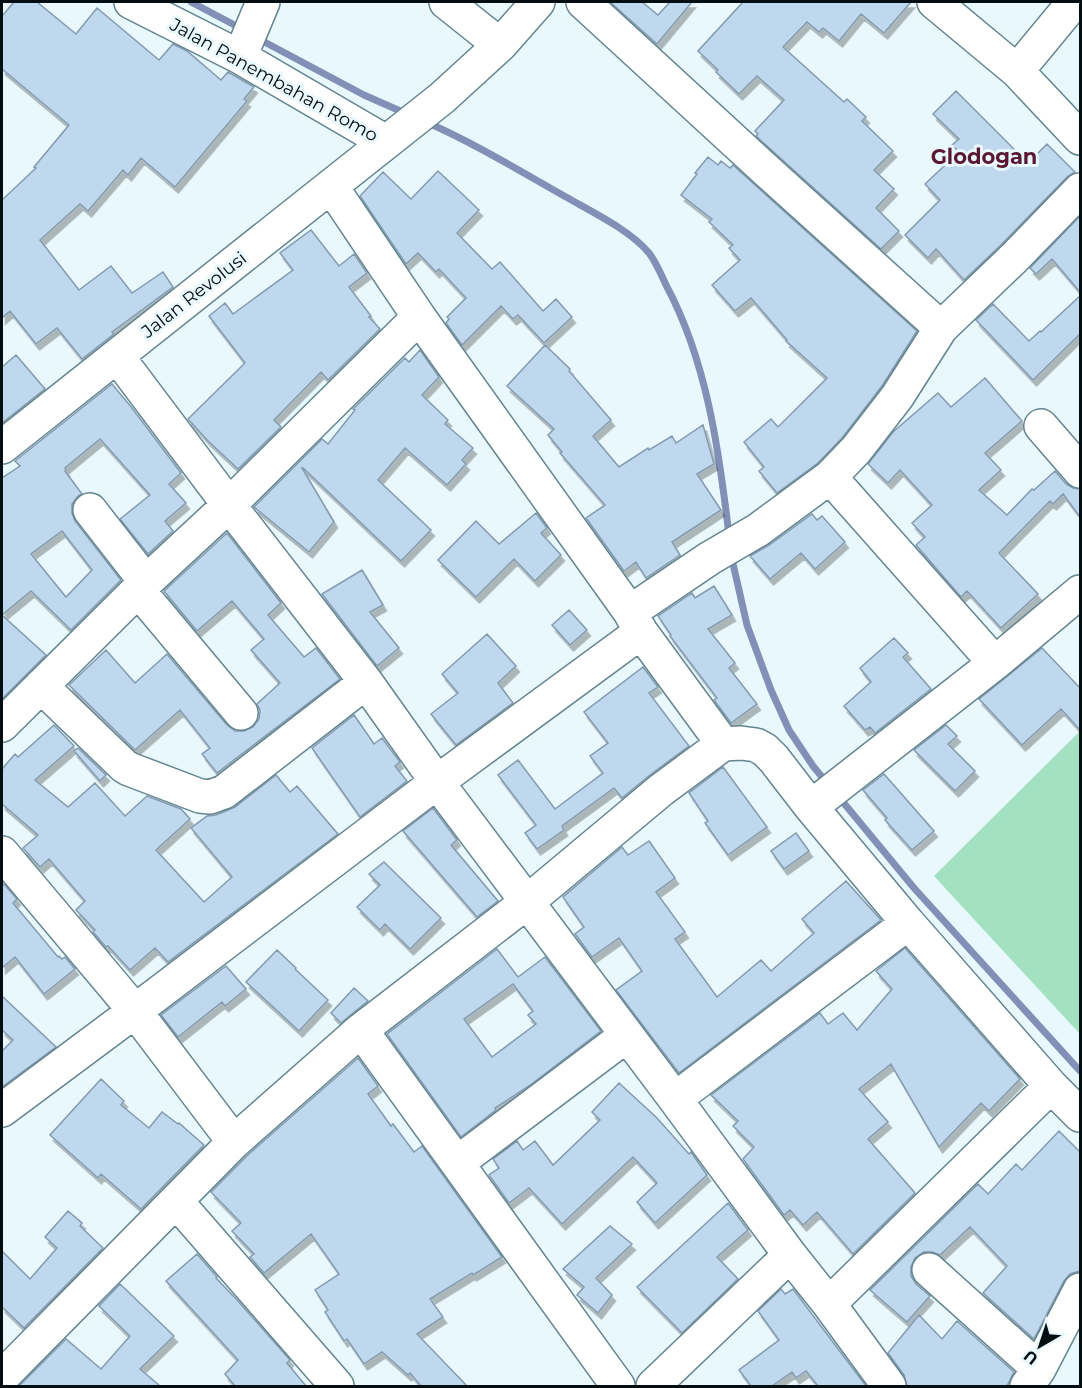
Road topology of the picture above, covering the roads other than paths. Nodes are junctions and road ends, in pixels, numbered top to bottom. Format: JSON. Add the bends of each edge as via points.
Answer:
{"nodes":[{"id":1,"x":131,"y":2,"type":"edge"},
{"id":2,"x":446,"y":2,"type":"edge"},
{"id":3,"x":538,"y":2,"type":"edge"},
{"id":4,"x":583,"y":2,"type":"edge"},
{"id":5,"x":934,"y":2,"type":"edge"},
{"id":6,"x":1074,"y":2,"type":"edge"},
{"id":7,"x":260,"y":8,"type":"edge"},
{"id":8,"x":500,"y":45,"type":"junction"},
{"id":9,"x":242,"y":51,"type":"junction"},
{"id":10,"x":1017,"y":71,"type":"junction"},
{"id":11,"x":394,"y":137,"type":"junction"},
{"id":12,"x":1080,"y":138,"type":"edge"},
{"id":13,"x":331,"y":186,"type":"junction"},
{"id":14,"x":1080,"y":190,"type":"edge"},
{"id":15,"x":419,"y":317,"type":"junction"},
{"id":16,"x":940,"y":328,"type":"junction"},
{"id":17,"x":117,"y":356,"type":"junction"},
{"id":18,"x":1041,"y":426,"type":"dead end"},
{"id":19,"x":2,"y":447,"type":"edge"},
{"id":20,"x":1080,"y":471,"type":"edge"},
{"id":21,"x":830,"y":477,"type":"junction"},
{"id":22,"x":229,"y":505,"type":"junction"},
{"id":23,"x":90,"y":510,"type":"dead end"},
{"id":24,"x":142,"y":586,"type":"junction"},
{"id":25,"x":1080,"y":592,"type":"edge"},
{"id":26,"x":635,"y":622,"type":"junction"},
{"id":27,"x":995,"y":663,"type":"junction"},
{"id":28,"x":366,"y":682,"type":"junction"},
{"id":29,"x":41,"y":686,"type":"junction"},
{"id":30,"x":241,"y":712,"type":"dead end"},
{"id":31,"x":2,"y":725,"type":"edge"},
{"id":32,"x":723,"y":744,"type":"junction"},
{"id":33,"x":437,"y":782,"type":"junction"},
{"id":34,"x":825,"y":796,"type":"junction"},
{"id":35,"x":2,"y":853,"type":"edge"},
{"id":36,"x":527,"y":902,"type":"junction"},
{"id":37,"x":908,"y":923,"type":"junction"},
{"id":38,"x":135,"y":1011,"type":"junction"},
{"id":39,"x":361,"y":1030,"type":"junction"},
{"id":40,"x":627,"y":1035,"type":"junction"},
{"id":41,"x":1051,"y":1086,"type":"junction"},
{"id":42,"x":675,"y":1099,"type":"junction"},
{"id":43,"x":2,"y":1110,"type":"edge"},
{"id":44,"x":1080,"y":1115,"type":"edge"},
{"id":45,"x":234,"y":1142,"type":"junction"},
{"id":46,"x":456,"y":1163,"type":"junction"},
{"id":47,"x":176,"y":1201,"type":"junction"},
{"id":48,"x":790,"y":1255,"type":"junction"},
{"id":49,"x":929,"y":1270,"type":"dead end"},
{"id":50,"x":1080,"y":1290,"type":"edge"},
{"id":51,"x":829,"y":1304,"type":"junction"},
{"id":52,"x":2,"y":1375,"type":"edge"},
{"id":53,"x":1033,"y":1378,"type":"edge"},
{"id":54,"x":337,"y":1386,"type":"edge"},
{"id":55,"x":618,"y":1386,"type":"edge"},
{"id":56,"x":653,"y":1386,"type":"edge"},
{"id":57,"x":889,"y":1386,"type":"edge"}],
"edges":[{"from":1,"to":9,"type":"street","name":"Jalan Panembahan Romo"},
{"from":2,"to":8,"type":"street"},
{"from":3,"to":8,"type":"street","name":"Jalan Revolusi"},
{"from":4,"to":16,"type":"street"},
{"from":5,"to":10,"type":"street"},
{"from":6,"to":10,"type":"street"},
{"from":7,"to":9,"type":"street"},
{"from":8,"to":11,"type":"street","name":"Jalan Revolusi"},
{"from":9,"to":11,"type":"street","name":"Jalan Panembahan Romo"},
{"from":10,"to":12,"type":"street"},
{"from":11,"to":13,"type":"street","name":"Jalan Revolusi"},
{"from":13,"to":15,"type":"street"},
{"from":13,"to":17,"type":"street","name":"Jalan Revolusi"},
{"from":14,"to":16,"type":"street"},
{"from":15,"to":22,"type":"street"},
{"from":15,"to":26,"type":"street"},
{"from":16,"to":21,"type":"street","via":[[897,397]]},
{"from":17,"to":19,"type":"street","name":"Jalan Revolusi"},
{"from":17,"to":22,"type":"street"},
{"from":18,"to":20,"type":"street"},
{"from":21,"to":26,"type":"street","via":[[758,530],[710,558]]},
{"from":21,"to":27,"type":"street"},
{"from":22,"to":24,"type":"street"},
{"from":22,"to":28,"type":"street"},
{"from":23,"to":24,"type":"street"},
{"from":24,"to":29,"type":"street"},
{"from":24,"to":30,"type":"street"},
{"from":25,"to":27,"type":"street"},
{"from":26,"to":32,"type":"street"},
{"from":26,"to":33,"type":"street"},
{"from":27,"to":34,"type":"street"},
{"from":28,"to":29,"type":"street","via":[[224,792],[210,797],[124,766]]},
{"from":28,"to":33,"type":"street"},
{"from":29,"to":31,"type":"street"},
{"from":32,"to":34,"type":"street","via":[[747,743],[765,750]]},
{"from":32,"to":36,"type":"street","via":[[661,790]]},
{"from":33,"to":36,"type":"street"},
{"from":33,"to":38,"type":"street"},
{"from":34,"to":37,"type":"street"},
{"from":35,"to":38,"type":"street"},
{"from":36,"to":39,"type":"street"},
{"from":36,"to":40,"type":"street"},
{"from":37,"to":41,"type":"street"},
{"from":37,"to":42,"type":"street"},
{"from":38,"to":43,"type":"street"},
{"from":38,"to":45,"type":"street"},
{"from":39,"to":45,"type":"street"},
{"from":39,"to":46,"type":"street"},
{"from":40,"to":42,"type":"street"},
{"from":40,"to":46,"type":"street"},
{"from":41,"to":44,"type":"street"},
{"from":41,"to":51,"type":"street"},
{"from":42,"to":48,"type":"street"},
{"from":45,"to":47,"type":"street"},
{"from":46,"to":55,"type":"street"},
{"from":47,"to":52,"type":"street"},
{"from":47,"to":54,"type":"street"},
{"from":48,"to":51,"type":"street"},
{"from":48,"to":56,"type":"street"},
{"from":49,"to":53,"type":"street"},
{"from":50,"to":53,"type":"street"},
{"from":51,"to":57,"type":"street"}]}
